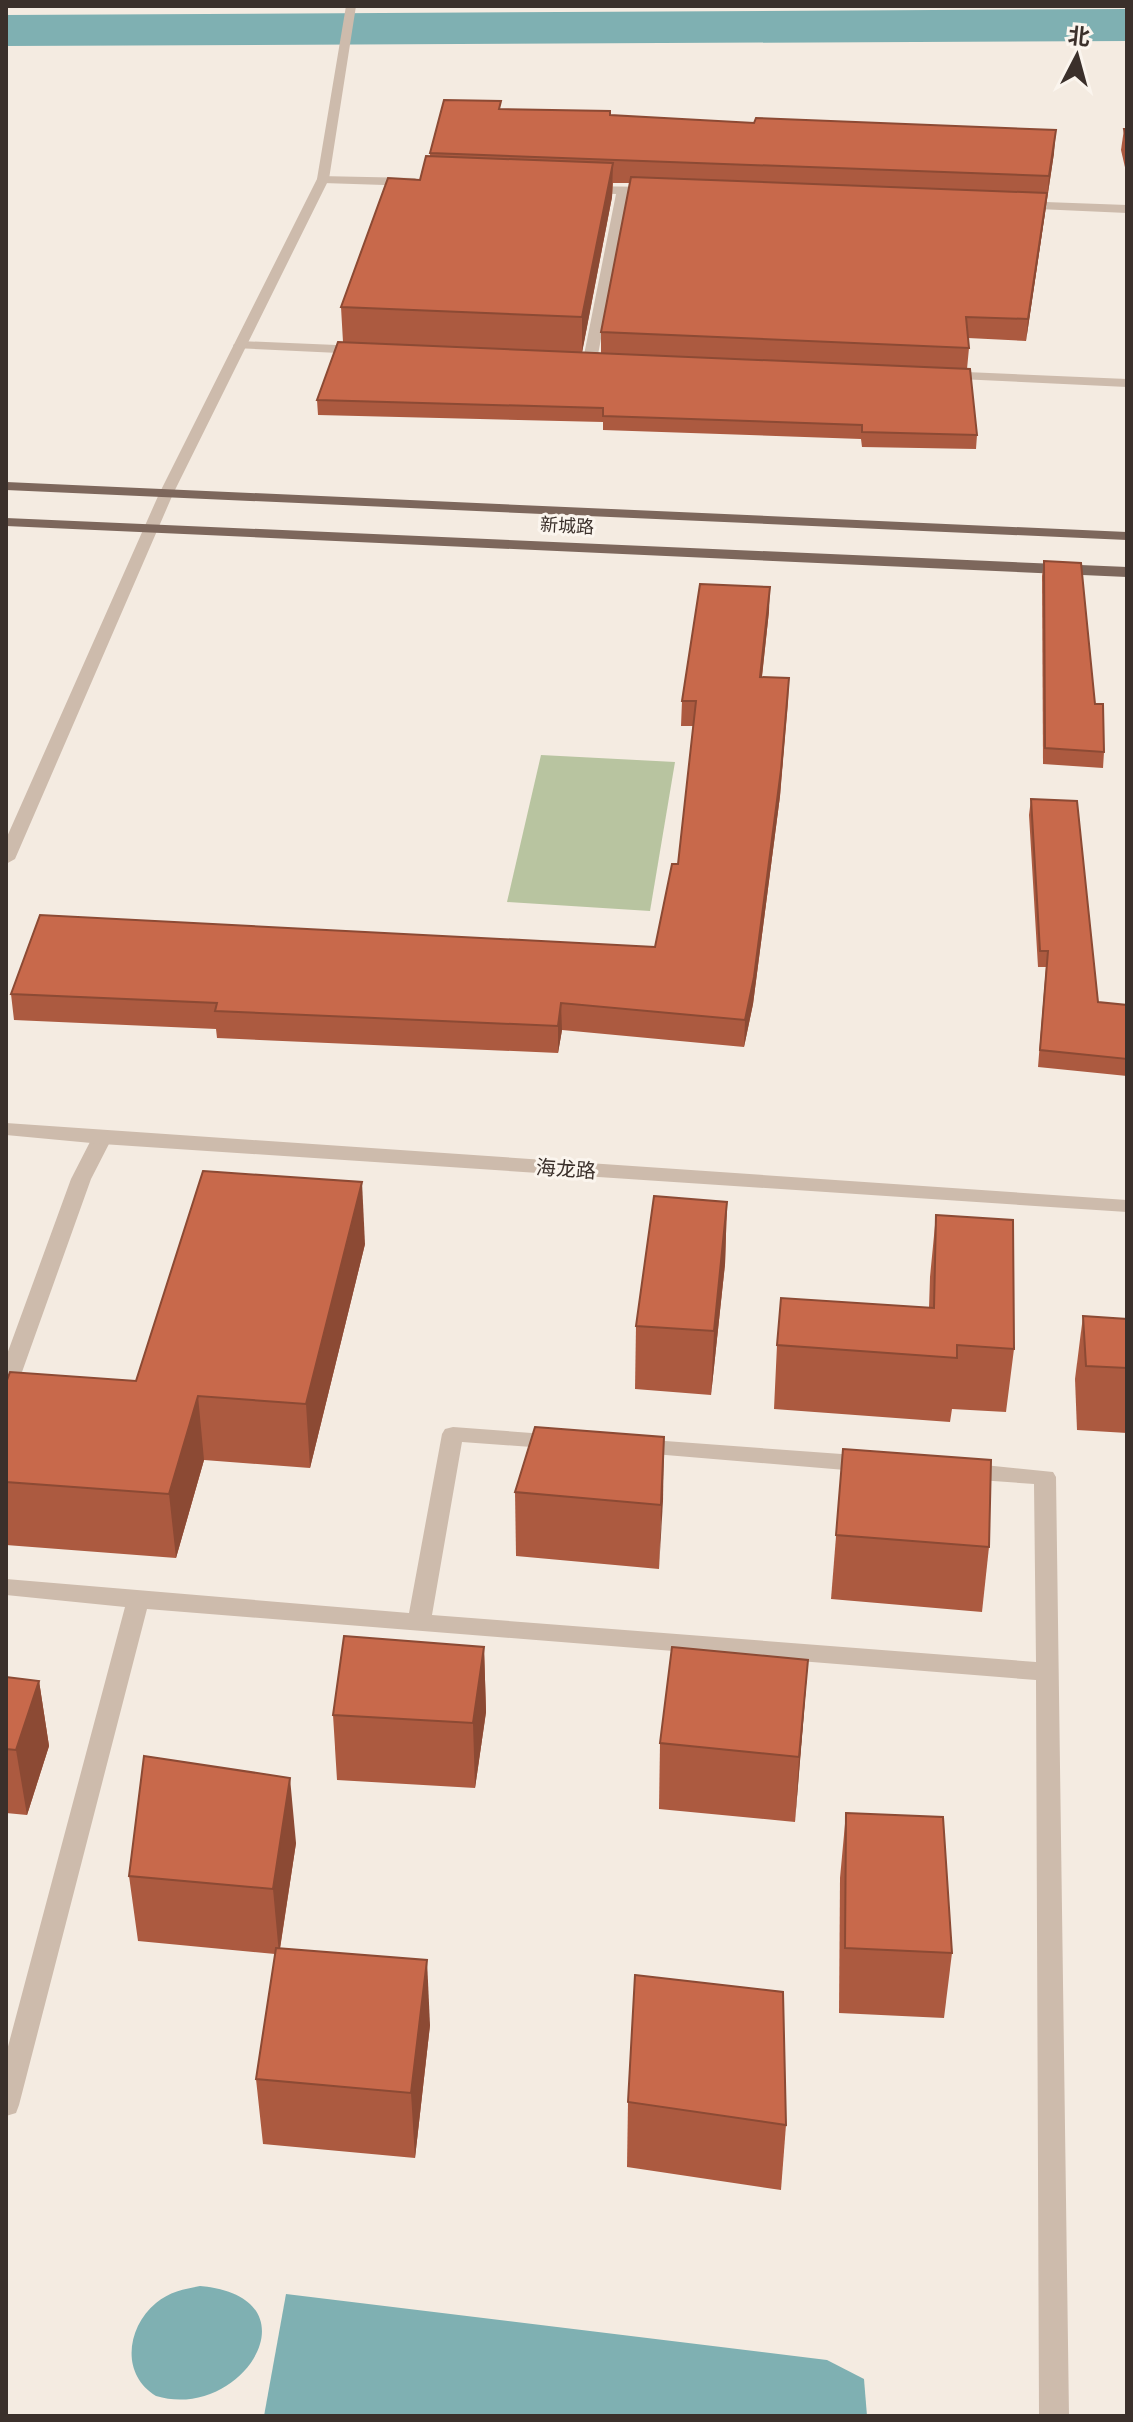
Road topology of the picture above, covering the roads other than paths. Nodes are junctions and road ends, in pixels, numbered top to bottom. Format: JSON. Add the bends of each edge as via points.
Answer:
{"nodes":[{"id":1,"x":351,"y":6,"type":"edge"},
{"id":2,"x":323,"y":179,"type":"junction"},
{"id":3,"x":433,"y":183,"type":"edge"},
{"id":4,"x":575,"y":188,"type":"edge"},
{"id":5,"x":623,"y":190,"type":"junction"},
{"id":6,"x":670,"y":192,"type":"edge"},
{"id":7,"x":1001,"y":204,"type":"edge"},
{"id":8,"x":1127,"y":209,"type":"edge"},
{"id":9,"x":240,"y":345,"type":"junction"},
{"id":10,"x":382,"y":351,"type":"edge"},
{"id":11,"x":606,"y":361,"type":"edge"},
{"id":12,"x":922,"y":374,"type":"edge"},
{"id":13,"x":1127,"y":383,"type":"edge"},
{"id":14,"x":6,"y":486,"type":"edge"},
{"id":15,"x":166,"y":494,"type":"junction"},
{"id":16,"x":6,"y":522,"type":"edge"},
{"id":17,"x":154,"y":527,"type":"junction"},
{"id":18,"x":1127,"y":536,"type":"edge"},
{"id":19,"x":1127,"y":572,"type":"edge"},
{"id":20,"x":6,"y":859,"type":"edge"},
{"id":21,"x":6,"y":1129,"type":"edge"},
{"id":22,"x":102,"y":1138,"type":"junction"},
{"id":23,"x":1127,"y":1206,"type":"edge"},
{"id":24,"x":6,"y":1386,"type":"edge"},
{"id":25,"x":578,"y":1443,"type":"edge"},
{"id":26,"x":609,"y":1445,"type":"edge"},
{"id":27,"x":889,"y":1465,"type":"edge"},
{"id":28,"x":936,"y":1469,"type":"edge"},
{"id":29,"x":6,"y":1587,"type":"edge"},
{"id":30,"x":138,"y":1600,"type":"junction"},
{"id":31,"x":419,"y":1622,"type":"junction"},
{"id":32,"x":1048,"y":1672,"type":"junction"},
{"id":33,"x":6,"y":2105,"type":"edge"},
{"id":34,"x":1054,"y":2416,"type":"edge"}],
"edges":[{"from":1,"to":2,"type":"street"},
{"from":2,"to":3,"type":"street"},
{"from":2,"to":9,"type":"street"},
{"from":4,"to":5,"type":"street"},
{"from":5,"to":6,"type":"street"},
{"from":5,"to":11,"type":"street","via":[[583,360]]},
{"from":7,"to":8,"type":"street"},
{"from":9,"to":10,"type":"street"},
{"from":9,"to":15,"type":"street"},
{"from":12,"to":13,"type":"street"},
{"from":14,"to":15,"type":"main road","name":"新城路"},
{"from":15,"to":17,"type":"street"},
{"from":15,"to":18,"type":"main road","name":"新城路"},
{"from":16,"to":17,"type":"main road","name":"新城路"},
{"from":17,"to":19,"type":"main road","name":"新城路"},
{"from":17,"to":20,"type":"street"},
{"from":21,"to":22,"type":"street","name":"海龙路"},
{"from":22,"to":23,"type":"street","name":"海龙路"},
{"from":22,"to":24,"type":"street","via":[[81,1179]]},
{"from":25,"to":31,"type":"street","via":[[453,1434]]},
{"from":26,"to":27,"type":"street"},
{"from":28,"to":32,"type":"street","via":[[1045,1477]]},
{"from":29,"to":30,"type":"street"},
{"from":30,"to":31,"type":"street"},
{"from":30,"to":33,"type":"street"},
{"from":31,"to":32,"type":"street"},
{"from":32,"to":34,"type":"street"}]}
